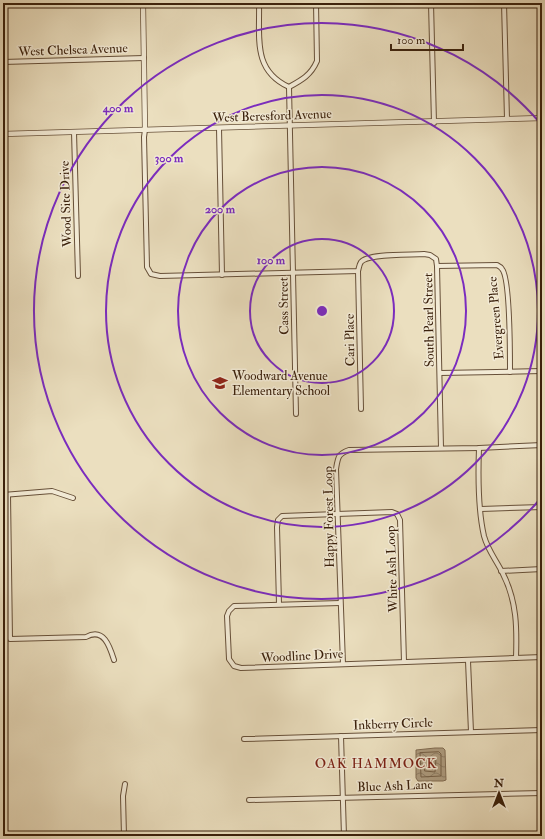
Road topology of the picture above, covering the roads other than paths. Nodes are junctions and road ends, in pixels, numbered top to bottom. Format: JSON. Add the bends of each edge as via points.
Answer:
{"nodes":[{"id":1,"x":143,"y":3,"type":"edge"},
{"id":2,"x":259,"y":3,"type":"edge"},
{"id":3,"x":316,"y":3,"type":"edge"},
{"id":4,"x":431,"y":3,"type":"edge"},
{"id":5,"x":504,"y":3,"type":"edge"},
{"id":6,"x":144,"y":58,"type":"junction"},
{"id":7,"x":3,"y":62,"type":"edge"},
{"id":8,"x":289,"y":87,"type":"junction"},
{"id":9,"x":542,"y":118,"type":"edge"},
{"id":10,"x":507,"y":120,"type":"junction"},
{"id":11,"x":434,"y":122,"type":"junction"},
{"id":12,"x":290,"y":126,"type":"junction"},
{"id":13,"x":219,"y":128,"type":"junction"},
{"id":14,"x":146,"y":130,"type":"junction"},
{"id":15,"x":74,"y":132,"type":"junction"},
{"id":16,"x":3,"y":134,"type":"edge"},
{"id":17,"x":437,"y":266,"type":"junction"},
{"id":18,"x":358,"y":271,"type":"junction"},
{"id":19,"x":294,"y":273,"type":"junction"},
{"id":20,"x":222,"y":275,"type":"junction"},
{"id":21,"x":78,"y":276,"type":"dead end"},
{"id":22,"x":542,"y":371,"type":"edge"},
{"id":23,"x":510,"y":372,"type":"junction"},
{"id":24,"x":440,"y":373,"type":"junction"},
{"id":25,"x":361,"y":409,"type":"dead end"},
{"id":26,"x":296,"y":414,"type":"dead end"},
{"id":27,"x":542,"y":445,"type":"edge"},
{"id":28,"x":441,"y":448,"type":"junction"},
{"id":29,"x":479,"y":448,"type":"junction"},
{"id":30,"x":5,"y":495,"type":"edge"},
{"id":31,"x":73,"y":498,"type":"dead end"},
{"id":32,"x":542,"y":507,"type":"edge"},
{"id":33,"x":481,"y":509,"type":"junction"},
{"id":34,"x":338,"y":514,"type":"junction"},
{"id":35,"x":542,"y":569,"type":"edge"},
{"id":36,"x":502,"y":571,"type":"junction"},
{"id":37,"x":340,"y":603,"type":"junction"},
{"id":38,"x":280,"y":604,"type":"junction"},
{"id":39,"x":516,"y":658,"type":"junction"},
{"id":40,"x":542,"y":658,"type":"edge"},
{"id":41,"x":114,"y":660,"type":"dead end"},
{"id":42,"x":468,"y":661,"type":"junction"},
{"id":43,"x":404,"y":662,"type":"junction"},
{"id":44,"x":343,"y":664,"type":"junction"},
{"id":45,"x":542,"y":730,"type":"edge"},
{"id":46,"x":471,"y":732,"type":"junction"},
{"id":47,"x":341,"y":736,"type":"junction"},
{"id":48,"x":244,"y":739,"type":"dead end"},
{"id":49,"x":125,"y":784,"type":"dead end"},
{"id":50,"x":542,"y":793,"type":"edge"},
{"id":51,"x":342,"y":798,"type":"junction"},
{"id":52,"x":249,"y":800,"type":"dead end"},
{"id":53,"x":124,"y":836,"type":"edge"},
{"id":54,"x":344,"y":836,"type":"edge"}],
"edges":[{"from":1,"to":6,"type":"street"},
{"from":2,"to":8,"type":"street","via":[[262,59],[273,78]]},
{"from":3,"to":8,"type":"street","via":[[316,61],[307,78]]},
{"from":4,"to":11,"type":"street"},
{"from":5,"to":10,"type":"street"},
{"from":6,"to":7,"type":"street","name":"West Chelsea Avenue"},
{"from":6,"to":14,"type":"street"},
{"from":8,"to":12,"type":"street","name":"Cass Street"},
{"from":9,"to":10,"type":"street","name":"West Beresford Avenue"},
{"from":10,"to":11,"type":"street","name":"West Beresford Avenue"},
{"from":11,"to":12,"type":"street","name":"West Beresford Avenue"},
{"from":12,"to":13,"type":"street","name":"West Beresford Avenue"},
{"from":12,"to":19,"type":"street","name":"Cass Street"},
{"from":13,"to":14,"type":"street","name":"West Beresford Avenue"},
{"from":13,"to":20,"type":"street"},
{"from":14,"to":15,"type":"street","name":"West Beresford Avenue"},
{"from":14,"to":20,"type":"street","via":[[144,137],[147,267],[151,274],[160,276]]},
{"from":15,"to":16,"type":"street","name":"West Beresford Avenue"},
{"from":15,"to":21,"type":"street","name":"Wood Site Drive"},
{"from":17,"to":18,"type":"street","via":[[436,260],[424,254],[372,256],[360,263]]},
{"from":17,"to":23,"type":"street","name":"Evergreen Place","via":[[497,265],[503,269],[508,311]]},
{"from":17,"to":24,"type":"street","name":"South Pearl Street"},
{"from":18,"to":19,"type":"street"},
{"from":18,"to":25,"type":"street","name":"Cari Place"},
{"from":19,"to":20,"type":"street"},
{"from":19,"to":26,"type":"street","name":"Cass Street"},
{"from":22,"to":23,"type":"street"},
{"from":23,"to":24,"type":"street"},
{"from":24,"to":28,"type":"street","name":"South Pearl Street"},
{"from":27,"to":29,"type":"street","name":"Happy Forest Loop"},
{"from":28,"to":29,"type":"street","name":"Happy Forest Loop"},
{"from":28,"to":34,"type":"street","name":"Happy Forest Loop","via":[[349,450],[342,453],[336,468]]},
{"from":29,"to":33,"type":"street"},
{"from":30,"to":31,"type":"street","via":[[52,491]]},
{"from":30,"to":41,"type":"street","via":[[10,639],[97,634],[106,640]]},
{"from":32,"to":33,"type":"street"},
{"from":33,"to":36,"type":"street","via":[[481,522],[489,550]]},
{"from":34,"to":37,"type":"street","name":"Happy Forest Loop"},
{"from":34,"to":38,"type":"street","name":"White Ash Loop","via":[[290,515],[282,516],[278,520]]},
{"from":34,"to":43,"type":"street","name":"White Ash Loop","via":[[392,512],[397,514],[400,520]]},
{"from":35,"to":36,"type":"street"},
{"from":36,"to":39,"type":"street","via":[[514,602]]},
{"from":37,"to":38,"type":"street","name":"Woodline Drive"},
{"from":37,"to":44,"type":"street","name":"Happy Forest Loop"},
{"from":38,"to":44,"type":"street","name":"Woodline Drive","via":[[234,606],[229,611],[229,659],[234,666],[241,668]]},
{"from":39,"to":40,"type":"street","name":"Woodline Drive"},
{"from":39,"to":42,"type":"street","name":"Woodline Drive"},
{"from":42,"to":43,"type":"street","name":"Woodline Drive"},
{"from":42,"to":46,"type":"street"},
{"from":43,"to":44,"type":"street","name":"Woodline Drive"},
{"from":45,"to":46,"type":"street","name":"Inkberry Circle"},
{"from":46,"to":47,"type":"street","name":"Inkberry Circle"},
{"from":47,"to":48,"type":"street","name":"Inkberry Circle"},
{"from":47,"to":51,"type":"street"},
{"from":49,"to":53,"type":"street"},
{"from":50,"to":51,"type":"street","name":"Blue Ash Lane"},
{"from":51,"to":52,"type":"street","name":"Blue Ash Lane"},
{"from":51,"to":54,"type":"street"}]}
